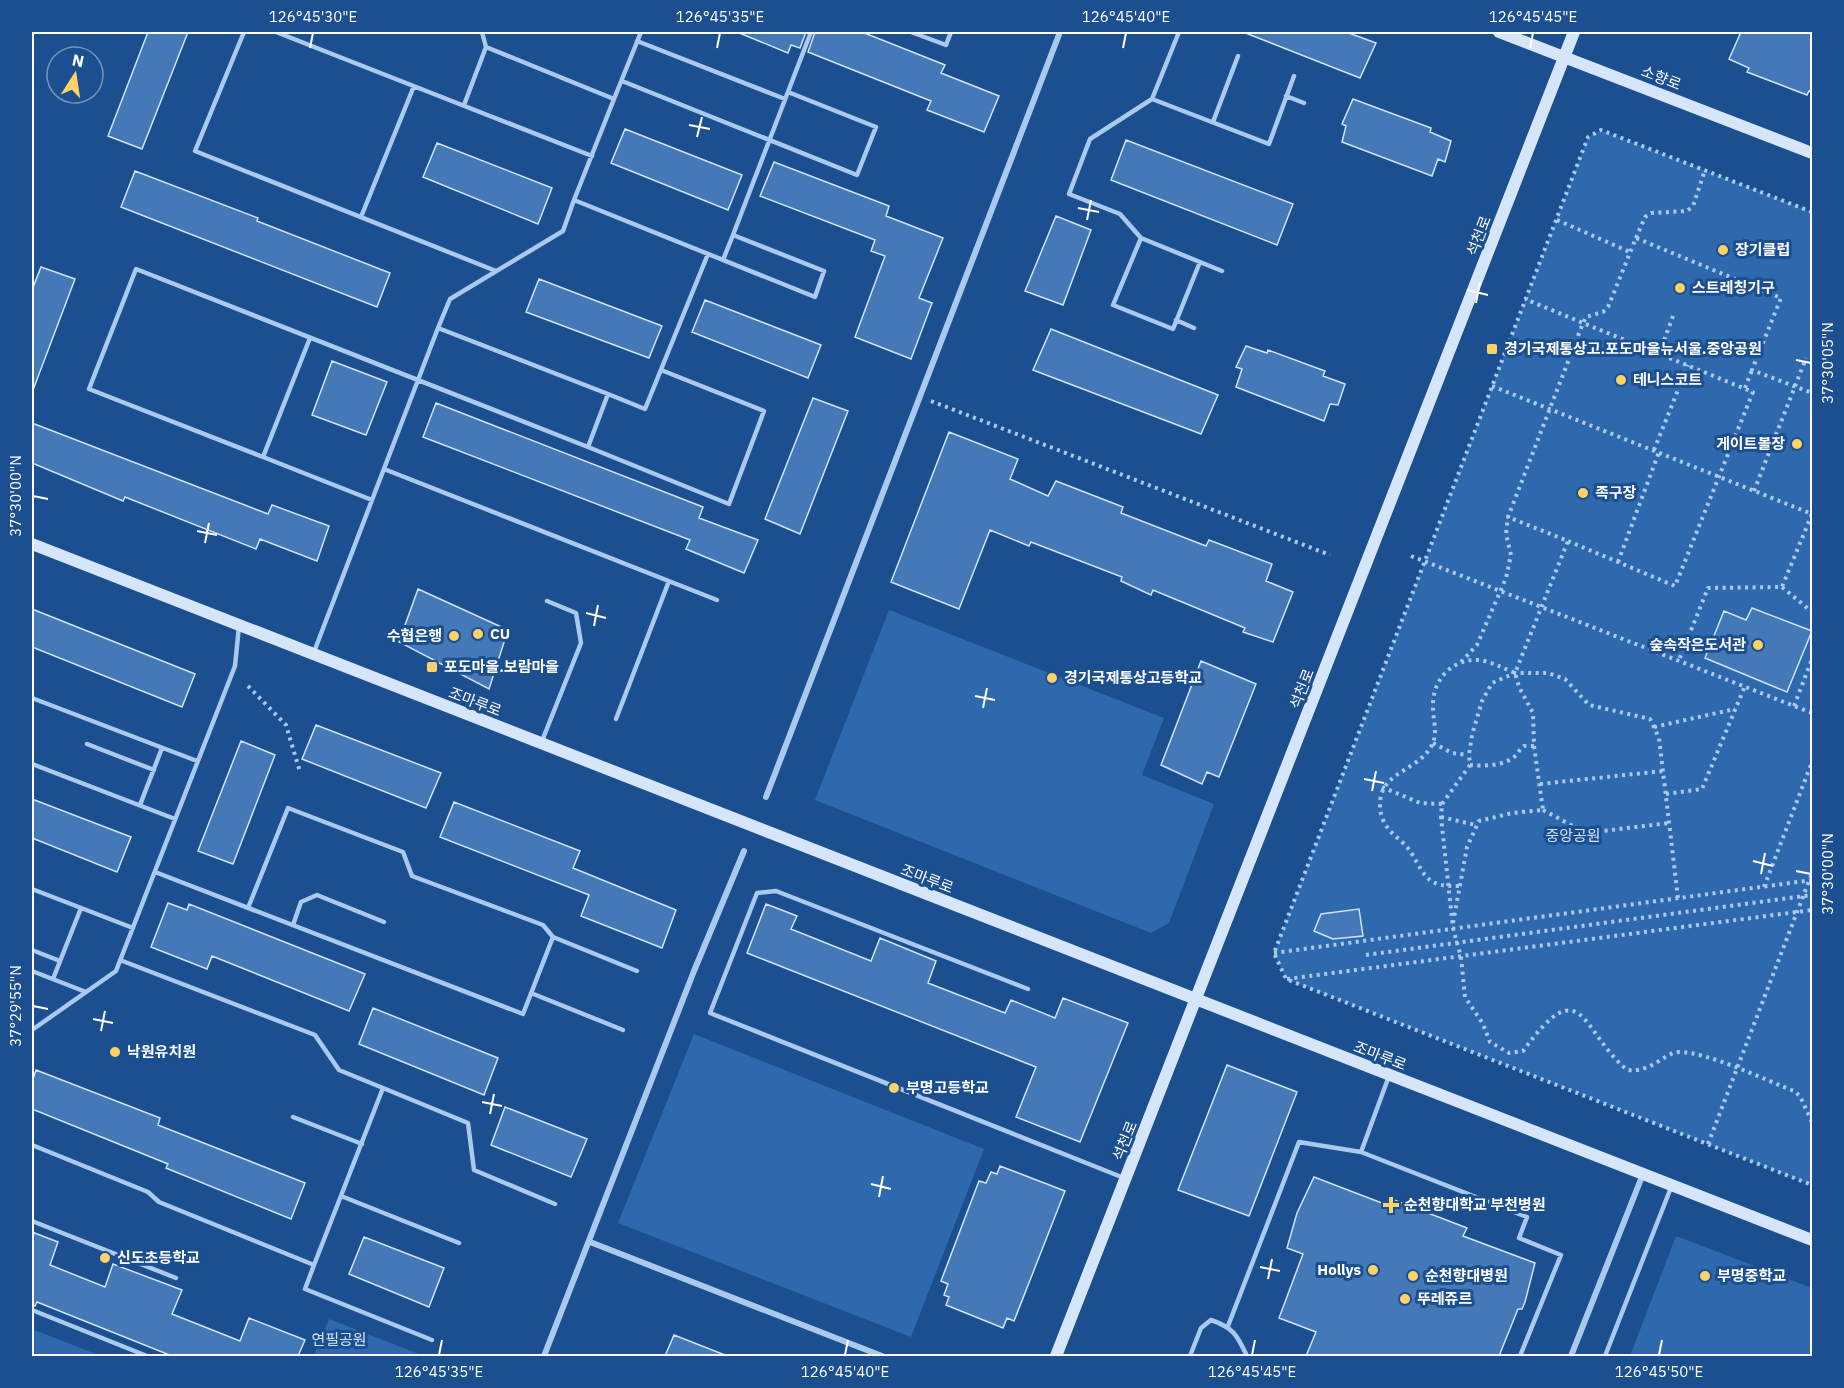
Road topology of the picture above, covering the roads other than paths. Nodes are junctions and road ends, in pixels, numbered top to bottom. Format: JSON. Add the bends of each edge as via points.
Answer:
{"nodes":[{"id":1,"x":243,"y":32,"type":"edge"},
{"id":2,"x":276,"y":32,"type":"edge"},
{"id":3,"x":482,"y":32,"type":"edge"},
{"id":4,"x":641,"y":32,"type":"edge"},
{"id":5,"x":811,"y":32,"type":"edge"},
{"id":6,"x":911,"y":32,"type":"edge"},
{"id":7,"x":951,"y":32,"type":"edge"},
{"id":8,"x":1060,"y":32,"type":"edge"},
{"id":9,"x":1179,"y":32,"type":"edge"},
{"id":10,"x":1499,"y":32,"type":"edge"},
{"id":11,"x":1574,"y":32,"type":"edge"},
{"id":12,"x":637,"y":41,"type":"junction"},
{"id":13,"x":486,"y":47,"type":"junction"},
{"id":14,"x":1238,"y":56,"type":"dead end"},
{"id":15,"x":1564,"y":57,"type":"junction"},
{"id":16,"x":1294,"y":76,"type":"dead end"},
{"id":17,"x":622,"y":81,"type":"junction"},
{"id":18,"x":414,"y":86,"type":"junction"},
{"id":19,"x":788,"y":92,"type":"junction"},
{"id":20,"x":1286,"y":96,"type":"junction"},
{"id":21,"x":615,"y":99,"type":"junction"},
{"id":22,"x":785,"y":99,"type":"junction"},
{"id":23,"x":1152,"y":99,"type":"junction"},
{"id":24,"x":1304,"y":103,"type":"dead end"},
{"id":25,"x":464,"y":105,"type":"junction"},
{"id":26,"x":1213,"y":122,"type":"junction"},
{"id":27,"x":768,"y":140,"type":"junction"},
{"id":28,"x":1812,"y":153,"type":"edge"},
{"id":29,"x":592,"y":156,"type":"junction"},
{"id":30,"x":574,"y":200,"type":"junction"},
{"id":31,"x":361,"y":217,"type":"junction"},
{"id":32,"x":733,"y":235,"type":"junction"},
{"id":33,"x":1141,"y":238,"type":"junction"},
{"id":34,"x":708,"y":254,"type":"junction"},
{"id":35,"x":723,"y":260,"type":"junction"},
{"id":36,"x":1200,"y":262,"type":"junction"},
{"id":37,"x":496,"y":271,"type":"junction"},
{"id":38,"x":1222,"y":271,"type":"dead end"},
{"id":39,"x":1176,"y":320,"type":"junction"},
{"id":40,"x":438,"y":328,"type":"junction"},
{"id":41,"x":1194,"y":328,"type":"dead end"},
{"id":42,"x":310,"y":338,"type":"junction"},
{"id":43,"x":661,"y":370,"type":"junction"},
{"id":44,"x":419,"y":380,"type":"junction"},
{"id":45,"x":608,"y":394,"type":"junction"},
{"id":46,"x":588,"y":447,"type":"junction"},
{"id":47,"x":263,"y":457,"type":"junction"},
{"id":48,"x":384,"y":469,"type":"junction"},
{"id":49,"x":372,"y":500,"type":"junction"},
{"id":50,"x":32,"y":544,"type":"edge"},
{"id":51,"x":669,"y":581,"type":"junction"},
{"id":52,"x":717,"y":600,"type":"dead end"},
{"id":53,"x":547,"y":601,"type":"dead end"},
{"id":54,"x":238,"y":626,"type":"junction"},
{"id":55,"x":313,"y":655,"type":"junction"},
{"id":56,"x":32,"y":698,"type":"edge"},
{"id":57,"x":616,"y":719,"type":"dead end"},
{"id":58,"x":87,"y":744,"type":"dead end"},
{"id":59,"x":541,"y":744,"type":"junction"},
{"id":60,"x":162,"y":748,"type":"junction"},
{"id":61,"x":197,"y":761,"type":"junction"},
{"id":62,"x":32,"y":764,"type":"edge"},
{"id":63,"x":154,"y":770,"type":"junction"},
{"id":64,"x":766,"y":797,"type":"dead end"},
{"id":65,"x":140,"y":805,"type":"junction"},
{"id":66,"x":175,"y":819,"type":"junction"},
{"id":67,"x":744,"y":851,"type":"dead end"},
{"id":68,"x":155,"y":872,"type":"junction"},
{"id":69,"x":32,"y":889,"type":"edge"},
{"id":70,"x":81,"y":908,"type":"junction"},
{"id":71,"x":248,"y":908,"type":"junction"},
{"id":72,"x":384,"y":922,"type":"dead end"},
{"id":73,"x":293,"y":925,"type":"junction"},
{"id":74,"x":133,"y":928,"type":"junction"},
{"id":75,"x":553,"y":938,"type":"junction"},
{"id":76,"x":32,"y":950,"type":"edge"},
{"id":77,"x":120,"y":960,"type":"junction"},
{"id":78,"x":60,"y":961,"type":"junction"},
{"id":79,"x":32,"y":971,"type":"edge"},
{"id":80,"x":637,"y":971,"type":"dead end"},
{"id":81,"x":53,"y":979,"type":"junction"},
{"id":82,"x":1028,"y":990,"type":"dead end"},
{"id":83,"x":86,"y":992,"type":"junction"},
{"id":84,"x":531,"y":993,"type":"junction"},
{"id":85,"x":1197,"y":1001,"type":"junction"},
{"id":86,"x":32,"y":1030,"type":"edge"},
{"id":87,"x":623,"y":1030,"type":"dead end"},
{"id":88,"x":1389,"y":1076,"type":"junction"},
{"id":89,"x":384,"y":1088,"type":"junction"},
{"id":90,"x":292,"y":1117,"type":"dead end"},
{"id":91,"x":362,"y":1144,"type":"junction"},
{"id":92,"x":32,"y":1145,"type":"edge"},
{"id":93,"x":1361,"y":1152,"type":"junction"},
{"id":94,"x":1643,"y":1173,"type":"junction"},
{"id":95,"x":1126,"y":1179,"type":"junction"},
{"id":96,"x":1672,"y":1185,"type":"junction"},
{"id":97,"x":341,"y":1196,"type":"junction"},
{"id":98,"x":555,"y":1204,"type":"dead end"},
{"id":99,"x":32,"y":1221,"type":"edge"},
{"id":100,"x":1812,"y":1240,"type":"edge"},
{"id":101,"x":590,"y":1242,"type":"junction"},
{"id":102,"x":459,"y":1244,"type":"dead end"},
{"id":103,"x":314,"y":1265,"type":"junction"},
{"id":104,"x":176,"y":1278,"type":"dead end"},
{"id":105,"x":32,"y":1310,"type":"edge"},
{"id":106,"x":1228,"y":1326,"type":"junction"},
{"id":107,"x":432,"y":1340,"type":"dead end"},
{"id":108,"x":147,"y":1356,"type":"edge"},
{"id":109,"x":544,"y":1356,"type":"edge"},
{"id":110,"x":882,"y":1356,"type":"edge"},
{"id":111,"x":1056,"y":1356,"type":"edge"},
{"id":112,"x":1190,"y":1356,"type":"edge"},
{"id":113,"x":1247,"y":1356,"type":"edge"},
{"id":114,"x":1520,"y":1356,"type":"edge"},
{"id":115,"x":1571,"y":1356,"type":"edge"},
{"id":116,"x":1605,"y":1356,"type":"edge"}],
"edges":[{"from":1,"to":31,"type":"lane","via":[[195,151]]},
{"from":2,"to":18,"type":"lane"},
{"from":3,"to":13,"type":"lane"},
{"from":4,"to":12,"type":"lane"},
{"from":5,"to":19,"type":"lane"},
{"from":6,"to":7,"type":"lane","via":[[946,45]]},
{"from":8,"to":64,"type":"street"},
{"from":9,"to":23,"type":"lane"},
{"from":10,"to":15,"type":"street","name":"소향로"},
{"from":11,"to":15,"type":"street","name":"석천로"},
{"from":12,"to":17,"type":"lane"},
{"from":12,"to":22,"type":"lane"},
{"from":13,"to":21,"type":"lane"},
{"from":13,"to":25,"type":"lane"},
{"from":14,"to":26,"type":"lane"},
{"from":15,"to":28,"type":"street","name":"소향로"},
{"from":15,"to":85,"type":"street","name":"석천로"},
{"from":16,"to":20,"type":"lane"},
{"from":17,"to":21,"type":"lane"},
{"from":17,"to":27,"type":"lane"},
{"from":18,"to":25,"type":"lane"},
{"from":18,"to":31,"type":"lane"},
{"from":19,"to":22,"type":"lane"},
{"from":19,"to":27,"type":"lane","via":[[876,127],[857,175]]},
{"from":20,"to":24,"type":"lane"},
{"from":20,"to":26,"type":"lane","via":[[1269,144]]},
{"from":21,"to":29,"type":"lane"},
{"from":22,"to":27,"type":"lane"},
{"from":23,"to":26,"type":"lane"},
{"from":23,"to":33,"type":"lane","via":[[1090,139],[1069,194],[1120,214]]},
{"from":25,"to":29,"type":"lane"},
{"from":27,"to":32,"type":"lane"},
{"from":29,"to":30,"type":"lane"},
{"from":30,"to":34,"type":"lane"},
{"from":30,"to":37,"type":"lane","via":[[563,231]]},
{"from":31,"to":37,"type":"lane"},
{"from":32,"to":35,"type":"lane"},
{"from":32,"to":35,"type":"lane","via":[[824,271],[815,297]]},
{"from":33,"to":36,"type":"lane"},
{"from":33,"to":39,"type":"lane","via":[[1113,305],[1173,329]]},
{"from":34,"to":35,"type":"lane"},
{"from":34,"to":43,"type":"lane"},
{"from":36,"to":38,"type":"lane"},
{"from":36,"to":39,"type":"lane"},
{"from":37,"to":40,"type":"lane","via":[[450,299]]},
{"from":39,"to":41,"type":"lane"},
{"from":40,"to":44,"type":"lane"},
{"from":40,"to":45,"type":"lane"},
{"from":42,"to":44,"type":"lane"},
{"from":42,"to":47,"type":"lane"},
{"from":42,"to":47,"type":"lane","via":[[136,269],[89,389]]},
{"from":43,"to":45,"type":"lane","via":[[645,409]]},
{"from":43,"to":46,"type":"lane","via":[[764,411],[729,504]]},
{"from":44,"to":46,"type":"lane"},
{"from":44,"to":48,"type":"lane"},
{"from":45,"to":46,"type":"lane"},
{"from":47,"to":49,"type":"lane"},
{"from":48,"to":49,"type":"lane"},
{"from":48,"to":51,"type":"lane"},
{"from":49,"to":55,"type":"lane"},
{"from":50,"to":54,"type":"street","name":"조마루로"},
{"from":51,"to":52,"type":"lane"},
{"from":51,"to":57,"type":"lane"},
{"from":53,"to":59,"type":"lane","via":[[576,613],[581,643]]},
{"from":54,"to":55,"type":"street","name":"조마루로"},
{"from":54,"to":61,"type":"lane","via":[[235,666]]},
{"from":55,"to":59,"type":"street","name":"조마루로"},
{"from":56,"to":60,"type":"lane"},
{"from":58,"to":63,"type":"lane"},
{"from":59,"to":85,"type":"street","name":"조마루로"},
{"from":60,"to":61,"type":"lane"},
{"from":60,"to":63,"type":"lane"},
{"from":61,"to":66,"type":"lane"},
{"from":62,"to":65,"type":"lane"},
{"from":63,"to":65,"type":"lane"},
{"from":65,"to":66,"type":"lane"},
{"from":66,"to":68,"type":"lane"},
{"from":67,"to":101,"type":"street"},
{"from":68,"to":71,"type":"lane"},
{"from":68,"to":74,"type":"lane"},
{"from":69,"to":70,"type":"lane"},
{"from":70,"to":74,"type":"lane"},
{"from":70,"to":78,"type":"lane"},
{"from":71,"to":73,"type":"lane"},
{"from":71,"to":75,"type":"lane","via":[[288,808],[403,852],[412,876],[543,925]]},
{"from":72,"to":73,"type":"lane","via":[[317,895],[301,902]]},
{"from":73,"to":84,"type":"lane","via":[[523,1014]]},
{"from":74,"to":77,"type":"lane"},
{"from":75,"to":80,"type":"lane"},
{"from":75,"to":84,"type":"lane"},
{"from":76,"to":78,"type":"lane"},
{"from":77,"to":83,"type":"lane","via":[[116,971]]},
{"from":77,"to":89,"type":"lane","via":[[315,1035],[339,1070]]},
{"from":78,"to":81,"type":"lane"},
{"from":79,"to":81,"type":"lane"},
{"from":81,"to":83,"type":"lane"},
{"from":82,"to":95,"type":"lane","via":[[776,891],[757,893],[710,1013]]},
{"from":83,"to":86,"type":"lane"},
{"from":84,"to":87,"type":"lane"},
{"from":85,"to":88,"type":"street","name":"조마루로"},
{"from":85,"to":95,"type":"street","name":"석천로"},
{"from":88,"to":93,"type":"lane"},
{"from":88,"to":94,"type":"street","name":"조마루로"},
{"from":89,"to":91,"type":"lane"},
{"from":89,"to":98,"type":"lane","via":[[468,1123],[474,1170]]},
{"from":90,"to":91,"type":"lane"},
{"from":91,"to":97,"type":"lane"},
{"from":92,"to":103,"type":"lane","via":[[148,1192],[159,1203]]},
{"from":93,"to":106,"type":"lane","via":[[1299,1142]]},
{"from":93,"to":114,"type":"lane","via":[[1527,1216],[1519,1238],[1561,1255]]},
{"from":94,"to":96,"type":"street","name":"조마루로"},
{"from":94,"to":115,"type":"street"},
{"from":95,"to":111,"type":"street","name":"석천로"},
{"from":96,"to":100,"type":"street","name":"조마루로"},
{"from":96,"to":116,"type":"lane"},
{"from":97,"to":102,"type":"lane"},
{"from":97,"to":103,"type":"lane"},
{"from":99,"to":104,"type":"lane"},
{"from":101,"to":109,"type":"street"},
{"from":101,"to":110,"type":"street"},
{"from":103,"to":107,"type":"lane","via":[[305,1289]]},
{"from":105,"to":108,"type":"lane"},
{"from":106,"to":112,"type":"lane","via":[[1211,1320],[1201,1328]]},
{"from":106,"to":113,"type":"lane","via":[[1238,1336]]}]}
